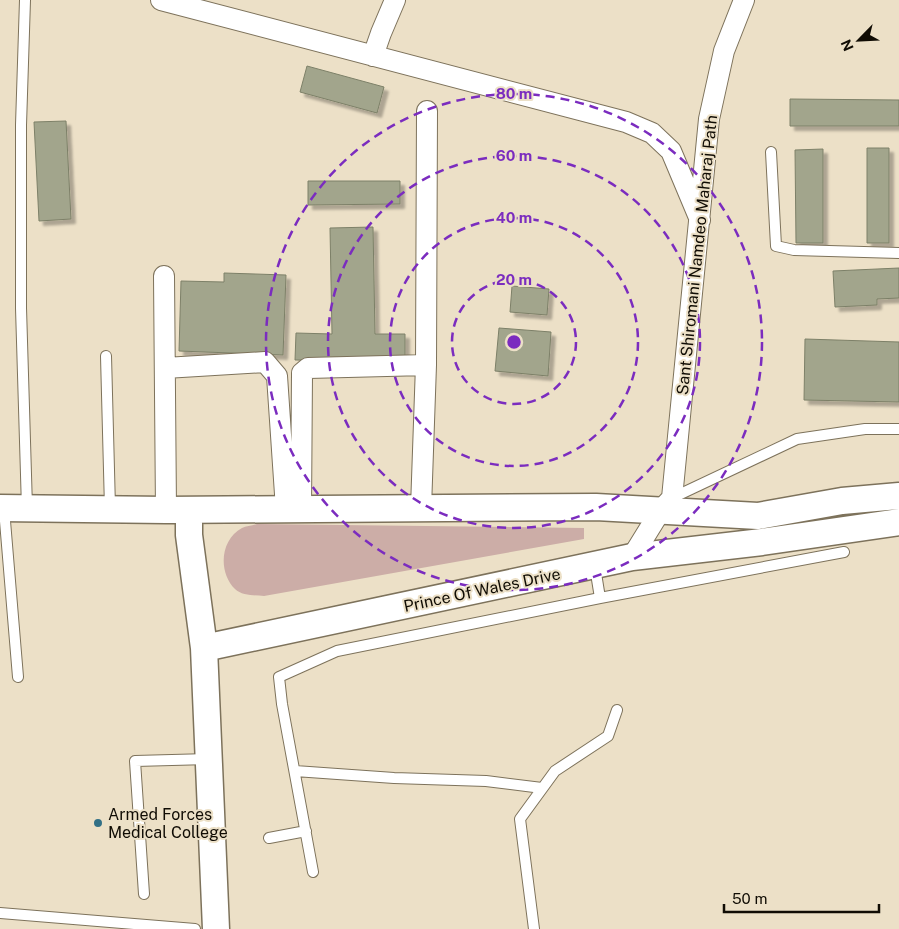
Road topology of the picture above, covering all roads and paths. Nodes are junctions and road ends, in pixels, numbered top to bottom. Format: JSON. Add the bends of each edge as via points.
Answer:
{"nodes":[{"id":1,"x":25,"y":0,"type":"edge"},
{"id":2,"x":161,"y":0,"type":"edge"},
{"id":3,"x":395,"y":0,"type":"edge"},
{"id":4,"x":744,"y":0,"type":"edge"},
{"id":5,"x":373,"y":56,"type":"junction"},
{"id":6,"x":427,"y":111,"type":"dead end"},
{"id":7,"x":771,"y":152,"type":"dead end"},
{"id":8,"x":700,"y":220,"type":"junction"},
{"id":9,"x":899,"y":253,"type":"edge"},
{"id":10,"x":164,"y":276,"type":"dead end"},
{"id":11,"x":106,"y":356,"type":"dead end"},
{"id":12,"x":426,"y":364,"type":"junction"},
{"id":13,"x":165,"y":368,"type":"junction"},
{"id":14,"x":899,"y":429,"type":"edge"},
{"id":15,"x":899,"y":496,"type":"edge"},
{"id":16,"x":666,"y":504,"type":"junction"},
{"id":17,"x":422,"y":508,"type":"junction"},
{"id":18,"x":11,"y":509,"type":"edge"},
{"id":19,"x":294,"y":509,"type":"junction"},
{"id":20,"x":110,"y":510,"type":"junction"},
{"id":21,"x":178,"y":510,"type":"junction"},
{"id":22,"x":899,"y":522,"type":"edge"},
{"id":23,"x":844,"y":552,"type":"dead end"},
{"id":24,"x":632,"y":558,"type":"junction"},
{"id":25,"x":595,"y":566,"type":"junction"},
{"id":26,"x":600,"y":598,"type":"junction"},
{"id":27,"x":204,"y":648,"type":"junction"},
{"id":28,"x":18,"y":677,"type":"dead end"},
{"id":29,"x":616,"y":710,"type":"dead end"},
{"id":30,"x":209,"y":759,"type":"junction"},
{"id":31,"x":295,"y":771,"type":"junction"},
{"id":32,"x":542,"y":788,"type":"junction"},
{"id":33,"x":306,"y":831,"type":"junction"},
{"id":34,"x":269,"y":838,"type":"dead end"},
{"id":35,"x":313,"y":872,"type":"dead end"},
{"id":36,"x":144,"y":894,"type":"dead end"},
{"id":37,"x":0,"y":913,"type":"edge"},
{"id":38,"x":145,"y":927,"type":"edge"},
{"id":39,"x":195,"y":929,"type":"edge"},
{"id":40,"x":216,"y":929,"type":"edge"},
{"id":41,"x":534,"y":929,"type":"edge"}],
"edges":[{"from":1,"to":18,"type":"lane","via":[[21,308]]},
{"from":2,"to":5,"type":"street"},
{"from":3,"to":5,"type":"street"},
{"from":4,"to":8,"type":"street","name":"Sant Shiromani Namdeo Maharaj Path","via":[[724,51],[709,119]]},
{"from":5,"to":8,"type":"street","via":[[626,122],[652,133],[671,151]]},
{"from":6,"to":12,"type":"street"},
{"from":7,"to":9,"type":"lane","via":[[776,246],[794,250]]},
{"from":8,"to":16,"type":"street","name":"Sant Shiromani Namdeo Maharaj Path"},
{"from":10,"to":13,"type":"street"},
{"from":11,"to":20,"type":"lane"},
{"from":12,"to":17,"type":"street"},
{"from":12,"to":19,"type":"street","via":[[308,368],[302,373]]},
{"from":13,"to":19,"type":"street","via":[[265,362],[277,376]]},
{"from":13,"to":21,"type":"street"},
{"from":14,"to":16,"type":"lane","via":[[865,429],[797,440]]},
{"from":15,"to":16,"type":"street","via":[[842,501],[758,516]]},
{"from":16,"to":17,"type":"street"},
{"from":16,"to":24,"type":"street"},
{"from":17,"to":19,"type":"street"},
{"from":18,"to":20,"type":"street"},
{"from":18,"to":28,"type":"lane"},
{"from":19,"to":21,"type":"street"},
{"from":20,"to":21,"type":"street"},
{"from":21,"to":27,"type":"street","via":[[190,535]]},
{"from":22,"to":24,"type":"street","name":"Prince Of Wales Drive"},
{"from":23,"to":26,"type":"lane"},
{"from":24,"to":25,"type":"street","name":"Prince Of Wales Drive"},
{"from":25,"to":26,"type":"lane"},
{"from":25,"to":27,"type":"street","name":"Prince Of Wales Drive"},
{"from":26,"to":31,"type":"lane","via":[[337,651],[279,677]]},
{"from":27,"to":30,"type":"street"},
{"from":29,"to":32,"type":"lane","via":[[608,736],[555,771]]},
{"from":30,"to":36,"type":"lane","via":[[135,761]]},
{"from":30,"to":40,"type":"street"},
{"from":31,"to":32,"type":"lane","via":[[486,780]]},
{"from":31,"to":33,"type":"lane"},
{"from":32,"to":41,"type":"lane","via":[[520,819]]},
{"from":33,"to":34,"type":"lane"},
{"from":33,"to":35,"type":"lane"},
{"from":37,"to":38,"type":"lane"},
{"from":38,"to":39,"type":"lane"}]}
